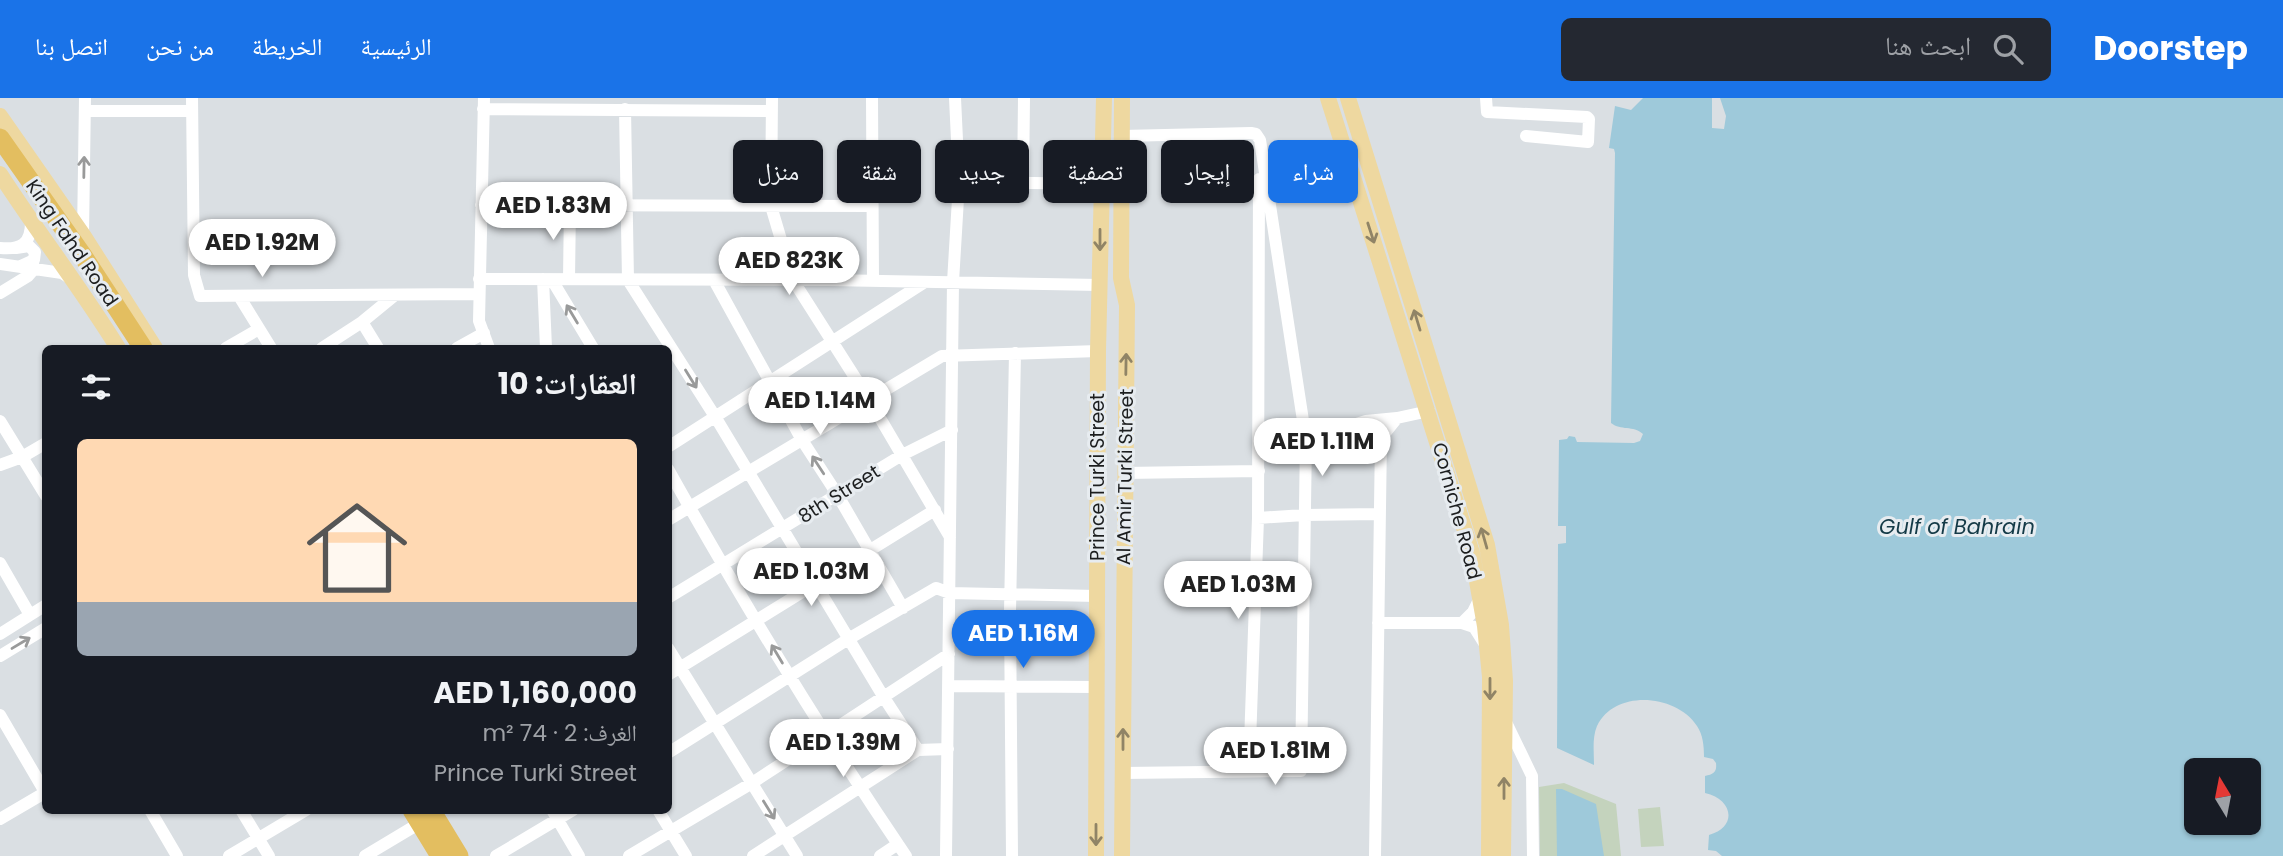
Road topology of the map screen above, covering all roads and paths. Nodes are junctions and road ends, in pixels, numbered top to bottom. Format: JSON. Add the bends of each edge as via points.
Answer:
{"nodes":[{"id":1,"x":872,"y":98,"type":"edge"},
{"id":2,"x":955,"y":98,"type":"edge"},
{"id":3,"x":1024,"y":98,"type":"edge"},
{"id":4,"x":1104,"y":98,"type":"edge"},
{"id":5,"x":1122,"y":98,"type":"edge"},
{"id":6,"x":1328,"y":98,"type":"edge"},
{"id":7,"x":1348,"y":98,"type":"edge"},
{"id":8,"x":1486,"y":98,"type":"edge"},
{"id":9,"x":484,"y":104,"type":"edge"},
{"id":10,"x":685,"y":104,"type":"edge"},
{"id":11,"x":772,"y":104,"type":"edge"},
{"id":12,"x":85,"y":105,"type":"edge"},
{"id":13,"x":192,"y":105,"type":"edge"},
{"id":14,"x":625,"y":110,"type":"junction"},
{"id":15,"x":0,"y":116,"type":"edge"},
{"id":16,"x":1122,"y":136,"type":"junction"},
{"id":17,"x":1526,"y":136,"type":"dead end"},
{"id":18,"x":0,"y":138,"type":"edge"},
{"id":19,"x":957,"y":140,"type":"edge"},
{"id":20,"x":1024,"y":140,"type":"edge"},
{"id":21,"x":1102,"y":140,"type":"edge"},
{"id":22,"x":1259,"y":140,"type":"junction"},
{"id":23,"x":0,"y":156,"type":"edge"},
{"id":24,"x":0,"y":174,"type":"edge"},
{"id":25,"x":958,"y":203,"type":"edge"},
{"id":26,"x":1100,"y":203,"type":"edge"},
{"id":27,"x":481,"y":205,"type":"junction"},
{"id":28,"x":570,"y":205,"type":"junction"},
{"id":29,"x":627,"y":205,"type":"junction"},
{"id":30,"x":771,"y":206,"type":"junction"},
{"id":31,"x":872,"y":206,"type":"junction"},
{"id":32,"x":31,"y":222,"type":"junction"},
{"id":33,"x":83,"y":235,"type":"junction"},
{"id":34,"x":0,"y":248,"type":"edge"},
{"id":35,"x":15,"y":248,"type":"junction"},
{"id":36,"x":78,"y":259,"type":"junction"},
{"id":37,"x":0,"y":264,"type":"edge"},
{"id":38,"x":21,"y":266,"type":"junction"},
{"id":39,"x":35,"y":268,"type":"junction"},
{"id":40,"x":1121,"y":278,"type":"junction"},
{"id":41,"x":479,"y":279,"type":"junction"},
{"id":42,"x":569,"y":279,"type":"junction"},
{"id":43,"x":547,"y":280,"type":"junction"},
{"id":44,"x":628,"y":280,"type":"junction"},
{"id":45,"x":714,"y":280,"type":"junction"},
{"id":46,"x":793,"y":280,"type":"junction"},
{"id":47,"x":873,"y":281,"type":"junction"},
{"id":48,"x":1100,"y":281,"type":"junction"},
{"id":49,"x":75,"y":282,"type":"junction"},
{"id":50,"x":926,"y":282,"type":"junction"},
{"id":51,"x":953,"y":282,"type":"junction"},
{"id":52,"x":0,"y":293,"type":"edge"},
{"id":53,"x":479,"y":294,"type":"junction"},
{"id":54,"x":395,"y":295,"type":"junction"},
{"id":55,"x":239,"y":296,"type":"junction"},
{"id":56,"x":362,"y":322,"type":"junction"},
{"id":57,"x":259,"y":329,"type":"junction"},
{"id":58,"x":484,"y":333,"type":"junction"},
{"id":59,"x":833,"y":343,"type":"junction"},
{"id":60,"x":116,"y":345,"type":"edge"},
{"id":61,"x":128,"y":345,"type":"edge"},
{"id":62,"x":142,"y":345,"type":"edge"},
{"id":63,"x":153,"y":345,"type":"edge"},
{"id":64,"x":231,"y":345,"type":"edge"},
{"id":65,"x":269,"y":345,"type":"edge"},
{"id":66,"x":327,"y":345,"type":"edge"},
{"id":67,"x":377,"y":345,"type":"edge"},
{"id":68,"x":462,"y":345,"type":"edge"},
{"id":69,"x":488,"y":345,"type":"edge"},
{"id":70,"x":546,"y":345,"type":"edge"},
{"id":71,"x":591,"y":345,"type":"edge"},
{"id":72,"x":669,"y":345,"type":"edge"},
{"id":73,"x":672,"y":349,"type":"edge"},
{"id":74,"x":1098,"y":351,"type":"junction"},
{"id":75,"x":1015,"y":353,"type":"junction"},
{"id":76,"x":953,"y":354,"type":"junction"},
{"id":77,"x":769,"y":383,"type":"junction"},
{"id":78,"x":870,"y":401,"type":"junction"},
{"id":79,"x":1429,"y":411,"type":"junction"},
{"id":80,"x":716,"y":418,"type":"junction"},
{"id":81,"x":1397,"y":418,"type":"junction"},
{"id":82,"x":0,"y":421,"type":"edge"},
{"id":83,"x":952,"y":430,"type":"junction"},
{"id":84,"x":802,"y":440,"type":"junction"},
{"id":85,"x":42,"y":445,"type":"edge"},
{"id":86,"x":672,"y":445,"type":"edge"},
{"id":87,"x":1306,"y":445,"type":"junction"},
{"id":88,"x":1259,"y":453,"type":"junction"},
{"id":89,"x":902,"y":455,"type":"junction"},
{"id":90,"x":22,"y":457,"type":"junction"},
{"id":91,"x":0,"y":465,"type":"edge"},
{"id":92,"x":1259,"y":471,"type":"junction"},
{"id":93,"x":749,"y":473,"type":"junction"},
{"id":94,"x":1124,"y":473,"type":"junction"},
{"id":95,"x":672,"y":477,"type":"edge"},
{"id":96,"x":42,"y":490,"type":"edge"},
{"id":97,"x":837,"y":494,"type":"junction"},
{"id":98,"x":689,"y":507,"type":"junction"},
{"id":99,"x":935,"y":510,"type":"junction"},
{"id":100,"x":1379,"y":514,"type":"junction"},
{"id":101,"x":1304,"y":515,"type":"junction"},
{"id":102,"x":672,"y":518,"type":"edge"},
{"id":103,"x":1258,"y":518,"type":"junction"},
{"id":104,"x":783,"y":528,"type":"junction"},
{"id":105,"x":950,"y":537,"type":"junction"},
{"id":106,"x":871,"y":551,"type":"junction"},
{"id":107,"x":0,"y":563,"type":"edge"},
{"id":108,"x":723,"y":565,"type":"junction"},
{"id":109,"x":817,"y":585,"type":"junction"},
{"id":110,"x":950,"y":593,"type":"junction"},
{"id":111,"x":1011,"y":595,"type":"junction"},
{"id":112,"x":672,"y":596,"type":"edge"},
{"id":113,"x":1097,"y":596,"type":"junction"},
{"id":114,"x":1480,"y":598,"type":"junction"},
{"id":115,"x":42,"y":608,"type":"edge"},
{"id":116,"x":904,"y":608,"type":"junction"},
{"id":117,"x":30,"y":615,"type":"junction"},
{"id":118,"x":757,"y":621,"type":"junction"},
{"id":119,"x":1378,"y":623,"type":"junction"},
{"id":120,"x":1462,"y":624,"type":"junction"},
{"id":121,"x":42,"y":633,"type":"edge"},
{"id":122,"x":0,"y":634,"type":"edge"},
{"id":123,"x":850,"y":638,"type":"junction"},
{"id":124,"x":1487,"y":648,"type":"junction"},
{"id":125,"x":672,"y":654,"type":"edge"},
{"id":126,"x":949,"y":654,"type":"junction"},
{"id":127,"x":0,"y":656,"type":"edge"},
{"id":128,"x":681,"y":667,"type":"junction"},
{"id":129,"x":672,"y":673,"type":"edge"},
{"id":130,"x":790,"y":676,"type":"junction"},
{"id":131,"x":949,"y":687,"type":"junction"},
{"id":132,"x":1010,"y":687,"type":"junction"},
{"id":133,"x":1096,"y":687,"type":"junction"},
{"id":134,"x":883,"y":696,"type":"junction"},
{"id":135,"x":0,"y":715,"type":"edge"},
{"id":136,"x":1505,"y":720,"type":"junction"},
{"id":137,"x":716,"y":724,"type":"junction"},
{"id":138,"x":827,"y":734,"type":"junction"},
{"id":139,"x":948,"y":749,"type":"junction"},
{"id":140,"x":918,"y":750,"type":"junction"},
{"id":141,"x":672,"y":751,"type":"edge"},
{"id":142,"x":1249,"y":771,"type":"junction"},
{"id":143,"x":1122,"y":773,"type":"junction"},
{"id":144,"x":752,"y":783,"type":"junction"},
{"id":145,"x":42,"y":787,"type":"edge"},
{"id":146,"x":859,"y":788,"type":"junction"},
{"id":147,"x":42,"y":794,"type":"edge"},
{"id":148,"x":152,"y":814,"type":"edge"},
{"id":149,"x":243,"y":814,"type":"edge"},
{"id":150,"x":299,"y":814,"type":"edge"},
{"id":151,"x":429,"y":814,"type":"edge"},
{"id":152,"x":660,"y":814,"type":"edge"},
{"id":153,"x":554,"y":815,"type":"edge"},
{"id":154,"x":0,"y":819,"type":"edge"},
{"id":155,"x":670,"y":830,"type":"junction"},
{"id":156,"x":784,"y":835,"type":"junction"},
{"id":157,"x":258,"y":839,"type":"junction"},
{"id":158,"x":898,"y":844,"type":"junction"},
{"id":159,"x":177,"y":856,"type":"edge"},
{"id":160,"x":229,"y":856,"type":"edge"},
{"id":161,"x":268,"y":856,"type":"edge"},
{"id":162,"x":365,"y":856,"type":"edge"},
{"id":163,"x":440,"y":856,"type":"edge"},
{"id":164,"x":459,"y":856,"type":"edge"},
{"id":165,"x":496,"y":856,"type":"edge"},
{"id":166,"x":579,"y":856,"type":"edge"},
{"id":167,"x":629,"y":856,"type":"edge"},
{"id":168,"x":686,"y":856,"type":"edge"},
{"id":169,"x":753,"y":856,"type":"edge"},
{"id":170,"x":797,"y":856,"type":"edge"},
{"id":171,"x":880,"y":856,"type":"edge"},
{"id":172,"x":906,"y":856,"type":"edge"},
{"id":173,"x":946,"y":856,"type":"edge"},
{"id":174,"x":1012,"y":856,"type":"edge"},
{"id":175,"x":1096,"y":856,"type":"edge"},
{"id":176,"x":1122,"y":856,"type":"edge"},
{"id":177,"x":1375,"y":856,"type":"edge"},
{"id":178,"x":1489,"y":856,"type":"edge"},
{"id":179,"x":1503,"y":856,"type":"edge"},
{"id":180,"x":1533,"y":856,"type":"edge"}],
"edges":[{"from":1,"to":31,"type":"street"},
{"from":2,"to":19,"type":"street"},
{"from":3,"to":20,"type":"street"},
{"from":4,"to":21,"type":"main road","name":"Prince Turki Street"},
{"from":5,"to":16,"type":"main road","name":"Al Amir Turki Street"},
{"from":6,"to":79,"type":"main road","name":"Corniche Road","one_way":true},
{"from":136,"to":7,"type":"main road","name":"Corniche Road","one_way":true,"via":[[1501,625],[1487,545]]},
{"from":8,"to":17,"type":"street","via":[[1487,112],[1589,119],[1588,142]]},
{"from":9,"to":14,"type":"street"},
{"from":9,"to":27,"type":"street"},
{"from":10,"to":11,"type":"street"},
{"from":10,"to":14,"type":"street"},
{"from":11,"to":30,"type":"street"},
{"from":12,"to":13,"type":"street"},
{"from":33,"to":12,"type":"street","one_way":true},
{"from":13,"to":55,"type":"street","via":[[194,275],[200,296]]},
{"from":14,"to":29,"type":"street"},
{"from":15,"to":33,"type":"main road"},
{"from":16,"to":22,"type":"street","via":[[1251,133]]},
{"from":16,"to":40,"type":"main road","name":"Al Amir Turki Street"},
{"from":18,"to":36,"type":"highway","name":"King Fahd Road"},
{"from":22,"to":87,"type":"street"},
{"from":22,"to":88,"type":"street"},
{"from":23,"to":36,"type":"highway","name":"King Fahd Road"},
{"from":24,"to":32,"type":"main road"},
{"from":25,"to":51,"type":"street"},
{"from":26,"to":48,"type":"main road","name":"Prince Turki Street","one_way":true},
{"from":27,"to":28,"type":"street"},
{"from":27,"to":41,"type":"street"},
{"from":28,"to":29,"type":"street"},
{"from":28,"to":42,"type":"street"},
{"from":29,"to":30,"type":"street"},
{"from":29,"to":44,"type":"street"},
{"from":30,"to":31,"type":"street"},
{"from":30,"to":46,"type":"street"},
{"from":31,"to":47,"type":"street"},
{"from":32,"to":35,"type":"street","via":[[31,234]]},
{"from":32,"to":49,"type":"main road"},
{"from":33,"to":63,"type":"main road"},
{"from":34,"to":35,"type":"street"},
{"from":35,"to":38,"type":"street","via":[[29,246],[35,252],[34,260]]},
{"from":36,"to":61,"type":"highway","name":"King Fahd Road"},
{"from":36,"to":62,"type":"highway","name":"King Fahd Road"},
{"from":37,"to":38,"type":"street"},
{"from":38,"to":39,"type":"street"},
{"from":39,"to":49,"type":"street","via":[[62,273]]},
{"from":39,"to":52,"type":"street"},
{"from":40,"to":48,"type":"main road"},
{"from":94,"to":40,"type":"main road","name":"Al Amir Turki Street","one_way":true,"via":[[1127,304]]},
{"from":41,"to":43,"type":"street"},
{"from":41,"to":53,"type":"street"},
{"from":42,"to":43,"type":"street"},
{"from":42,"to":44,"type":"street"},
{"from":43,"to":70,"type":"street"},
{"from":71,"to":43,"type":"street","one_way":true},
{"from":44,"to":45,"type":"street"},
{"from":44,"to":72,"type":"street","one_way":true},
{"from":45,"to":46,"type":"street"},
{"from":45,"to":77,"type":"street"},
{"from":46,"to":47,"type":"street"},
{"from":46,"to":59,"type":"street"},
{"from":47,"to":50,"type":"street"},
{"from":48,"to":51,"type":"street"},
{"from":48,"to":74,"type":"main road","name":"Prince Turki Street"},
{"from":49,"to":60,"type":"main road"},
{"from":50,"to":51,"type":"street"},
{"from":50,"to":59,"type":"street"},
{"from":51,"to":76,"type":"street"},
{"from":53,"to":54,"type":"street"},
{"from":53,"to":58,"type":"street"},
{"from":54,"to":55,"type":"street"},
{"from":54,"to":56,"type":"street"},
{"from":55,"to":57,"type":"street"},
{"from":56,"to":66,"type":"street"},
{"from":56,"to":67,"type":"street"},
{"from":57,"to":64,"type":"street"},
{"from":57,"to":65,"type":"street"},
{"from":58,"to":68,"type":"street"},
{"from":58,"to":69,"type":"street"},
{"from":59,"to":77,"type":"street"},
{"from":59,"to":78,"type":"street"},
{"from":73,"to":80,"type":"street","one_way":true},
{"from":74,"to":75,"type":"street"},
{"from":74,"to":113,"type":"main road","name":"Prince Turki Street"},
{"from":75,"to":76,"type":"street"},
{"from":75,"to":111,"type":"street"},
{"from":76,"to":78,"type":"street","via":[[942,356]]},
{"from":76,"to":83,"type":"street"},
{"from":77,"to":80,"type":"street"},
{"from":77,"to":84,"type":"street"},
{"from":78,"to":84,"type":"street"},
{"from":78,"to":89,"type":"street"},
{"from":79,"to":81,"type":"street"},
{"from":79,"to":114,"type":"main road","name":"Corniche Road","via":[[1472,553]]},
{"from":80,"to":86,"type":"street"},
{"from":80,"to":93,"type":"street"},
{"from":81,"to":87,"type":"street","via":[[1366,421]]},
{"from":81,"to":100,"type":"street","via":[[1381,438]]},
{"from":82,"to":90,"type":"street"},
{"from":83,"to":89,"type":"street","name":"8th Street"},
{"from":83,"to":105,"type":"street"},
{"from":84,"to":93,"type":"street"},
{"from":97,"to":84,"type":"street","one_way":true},
{"from":85,"to":90,"type":"street"},
{"from":87,"to":88,"type":"street"},
{"from":87,"to":101,"type":"street"},
{"from":88,"to":92,"type":"street"},
{"from":89,"to":97,"type":"street","name":"8th Street"},
{"from":89,"to":99,"type":"street"},
{"from":90,"to":91,"type":"street"},
{"from":90,"to":96,"type":"street"},
{"from":92,"to":94,"type":"street"},
{"from":92,"to":103,"type":"street"},
{"from":93,"to":98,"type":"street"},
{"from":93,"to":104,"type":"street"},
{"from":143,"to":94,"type":"main road","name":"Al Amir Turki Street","one_way":true},
{"from":95,"to":98,"type":"street"},
{"from":97,"to":104,"type":"street","name":"8th Street"},
{"from":97,"to":106,"type":"street"},
{"from":98,"to":102,"type":"street"},
{"from":98,"to":108,"type":"street"},
{"from":99,"to":105,"type":"street"},
{"from":99,"to":106,"type":"street"},
{"from":100,"to":101,"type":"street"},
{"from":100,"to":119,"type":"street"},
{"from":101,"to":103,"type":"street"},
{"from":101,"to":142,"type":"street","via":[[1301,771]]},
{"from":103,"to":142,"type":"street"},
{"from":104,"to":108,"type":"street","name":"8th Street"},
{"from":104,"to":109,"type":"street"},
{"from":105,"to":110,"type":"street"},
{"from":106,"to":109,"type":"street"},
{"from":106,"to":116,"type":"street"},
{"from":107,"to":117,"type":"street"},
{"from":108,"to":112,"type":"street","name":"8th Street"},
{"from":108,"to":118,"type":"street"},
{"from":109,"to":118,"type":"street"},
{"from":109,"to":123,"type":"street"},
{"from":110,"to":111,"type":"street"},
{"from":110,"to":116,"type":"street","via":[[936,588]]},
{"from":110,"to":126,"type":"street"},
{"from":111,"to":113,"type":"street"},
{"from":111,"to":132,"type":"street"},
{"from":113,"to":133,"type":"main road","name":"Prince Turki Street"},
{"from":114,"to":120,"type":"street"},
{"from":114,"to":124,"type":"main road","name":"Corniche Road"},
{"from":115,"to":117,"type":"street"},
{"from":116,"to":123,"type":"street"},
{"from":117,"to":122,"type":"street"},
{"from":118,"to":128,"type":"street"},
{"from":130,"to":118,"type":"street","one_way":true},
{"from":119,"to":120,"type":"street"},
{"from":119,"to":177,"type":"street"},
{"from":120,"to":124,"type":"street","via":[[1474,627]]},
{"from":127,"to":121,"type":"street","one_way":true},
{"from":123,"to":130,"type":"street"},
{"from":123,"to":134,"type":"street"},
{"from":124,"to":178,"type":"main road","name":"Corniche Road","one_way":true},
{"from":125,"to":128,"type":"street"},
{"from":126,"to":131,"type":"street"},
{"from":126,"to":134,"type":"street"},
{"from":128,"to":129,"type":"street"},
{"from":128,"to":137,"type":"street"},
{"from":130,"to":137,"type":"street"},
{"from":130,"to":138,"type":"street"},
{"from":131,"to":132,"type":"street"},
{"from":131,"to":139,"type":"street"},
{"from":132,"to":133,"type":"street"},
{"from":132,"to":174,"type":"street"},
{"from":133,"to":175,"type":"main road","name":"Prince Turki Street","one_way":true},
{"from":134,"to":138,"type":"street"},
{"from":134,"to":140,"type":"street"},
{"from":135,"to":145,"type":"street"},
{"from":179,"to":136,"type":"main road","name":"Corniche Road","one_way":true},
{"from":136,"to":180,"type":"street","via":[[1532,776]]},
{"from":137,"to":141,"type":"street"},
{"from":137,"to":144,"type":"street"},
{"from":138,"to":144,"type":"street"},
{"from":138,"to":146,"type":"street"},
{"from":139,"to":140,"type":"street"},
{"from":139,"to":173,"type":"street"},
{"from":140,"to":146,"type":"street"},
{"from":142,"to":143,"type":"street"},
{"from":143,"to":176,"type":"main road","name":"Al Amir Turki Street"},
{"from":144,"to":155,"type":"street"},
{"from":144,"to":156,"type":"street","one_way":true},
{"from":146,"to":156,"type":"street"},
{"from":146,"to":158,"type":"street"},
{"from":147,"to":154,"type":"street"},
{"from":148,"to":159,"type":"street"},
{"from":149,"to":157,"type":"street"},
{"from":150,"to":157,"type":"street"},
{"from":151,"to":162,"type":"street"},
{"from":151,"to":163,"type":"highway"},
{"from":151,"to":164,"type":"highway"},
{"from":152,"to":155,"type":"street"},
{"from":153,"to":165,"type":"street"},
{"from":153,"to":166,"type":"street"},
{"from":155,"to":167,"type":"street"},
{"from":155,"to":168,"type":"street"},
{"from":156,"to":169,"type":"street"},
{"from":156,"to":170,"type":"street"},
{"from":157,"to":160,"type":"street"},
{"from":157,"to":161,"type":"street"},
{"from":158,"to":171,"type":"street"},
{"from":158,"to":172,"type":"street"}]}
